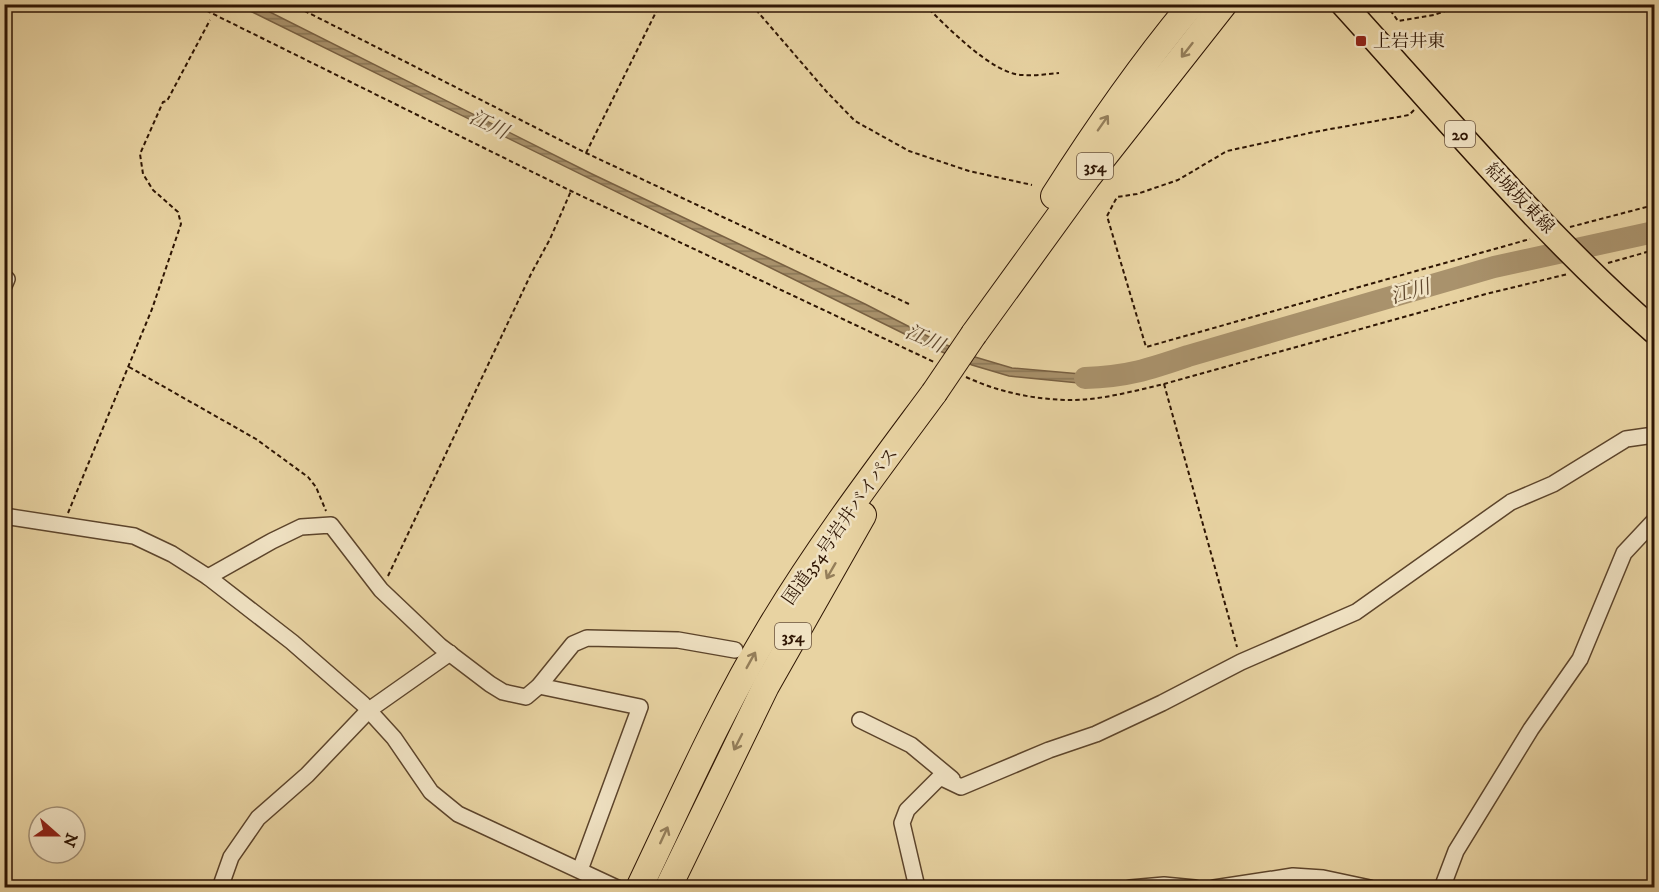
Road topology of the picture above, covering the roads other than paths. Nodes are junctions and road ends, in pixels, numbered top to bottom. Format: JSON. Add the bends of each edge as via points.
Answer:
{"nodes":[{"id":1,"x":1192,"y":4,"type":"edge"},
{"id":2,"x":1224,"y":4,"type":"edge"},
{"id":3,"x":1343,"y":4,"type":"edge"},
{"id":4,"x":4,"y":278,"type":"edge"},
{"id":5,"x":4,"y":286,"type":"edge"},
{"id":6,"x":1654,"y":331,"type":"edge"},
{"id":7,"x":974,"y":334,"type":"junction"},
{"id":8,"x":934,"y":393,"type":"junction"},
{"id":9,"x":1654,"y":435,"type":"edge"},
{"id":10,"x":4,"y":516,"type":"edge"},
{"id":11,"x":1654,"y":521,"type":"edge"},
{"id":12,"x":208,"y":577,"type":"junction"},
{"id":13,"x":735,"y":650,"type":"dead end"},
{"id":14,"x":450,"y":653,"type":"junction"},
{"id":15,"x":539,"y":686,"type":"junction"},
{"id":16,"x":369,"y":710,"type":"junction"},
{"id":17,"x":860,"y":720,"type":"dead end"},
{"id":18,"x":961,"y":787,"type":"junction"},
{"id":19,"x":580,"y":870,"type":"junction"},
{"id":20,"x":920,"y":886,"type":"edge"},
{"id":21,"x":220,"y":888,"type":"edge"},
{"id":22,"x":617,"y":888,"type":"edge"},
{"id":23,"x":639,"y":888,"type":"edge"},
{"id":24,"x":668,"y":888,"type":"edge"},
{"id":25,"x":1130,"y":888,"type":"edge"},
{"id":26,"x":1195,"y":888,"type":"edge"},
{"id":27,"x":1214,"y":888,"type":"edge"},
{"id":28,"x":1370,"y":888,"type":"edge"},
{"id":29,"x":1442,"y":888,"type":"edge"}],
"edges":[{"from":7,"to":1,"type":"highway","name":"国道354号岩井バイパス","number":"354","one_way":true,"via":[[1012,263],[1084,149],[1156,46]]},
{"from":2,"to":7,"type":"highway","name":"国道354号岩井バイパス","number":"354","one_way":true,"via":[[1087,178]]},
{"from":3,"to":6,"type":"main road","name":"結城坂東線","number":"20","via":[[1554,235]]},
{"from":4,"to":5,"type":"street"},
{"from":7,"to":8,"type":"highway","name":"国道354号岩井バイパス","number":"354","bridge":true},
{"from":23,"to":8,"type":"highway","name":"国道354号岩井バイパス","number":"354","one_way":true,"via":[[733,694],[770,628],[851,504]]},
{"from":8,"to":24,"type":"highway","name":"国道354号岩井バイパス","number":"354","one_way":true,"via":[[766,686]]},
{"from":9,"to":18,"type":"street","via":[[1626,439],[1553,484],[1511,502],[1356,612],[1241,662],[1096,734]]},
{"from":10,"to":12,"type":"street","via":[[134,536]]},
{"from":11,"to":29,"type":"street","via":[[1624,553],[1580,659],[1456,850]]},
{"from":12,"to":14,"type":"street","via":[[301,527],[332,525],[381,590]]},
{"from":12,"to":16,"type":"street","via":[[292,642]]},
{"from":13,"to":15,"type":"street","via":[[678,640],[587,638],[573,644]]},
{"from":14,"to":15,"type":"street","via":[[503,692],[526,697]]},
{"from":14,"to":16,"type":"street"},
{"from":15,"to":19,"type":"street","via":[[640,707]]},
{"from":16,"to":19,"type":"street","via":[[394,738],[431,792],[458,814]]},
{"from":16,"to":21,"type":"street","via":[[307,775],[258,818],[231,857]]},
{"from":17,"to":18,"type":"street","via":[[911,745]]},
{"from":18,"to":20,"type":"street","via":[[940,777],[907,810],[902,823]]},
{"from":19,"to":22,"type":"street"},
{"from":25,"to":26,"type":"street"},
{"from":27,"to":28,"type":"street","via":[[1293,876]]}]}
